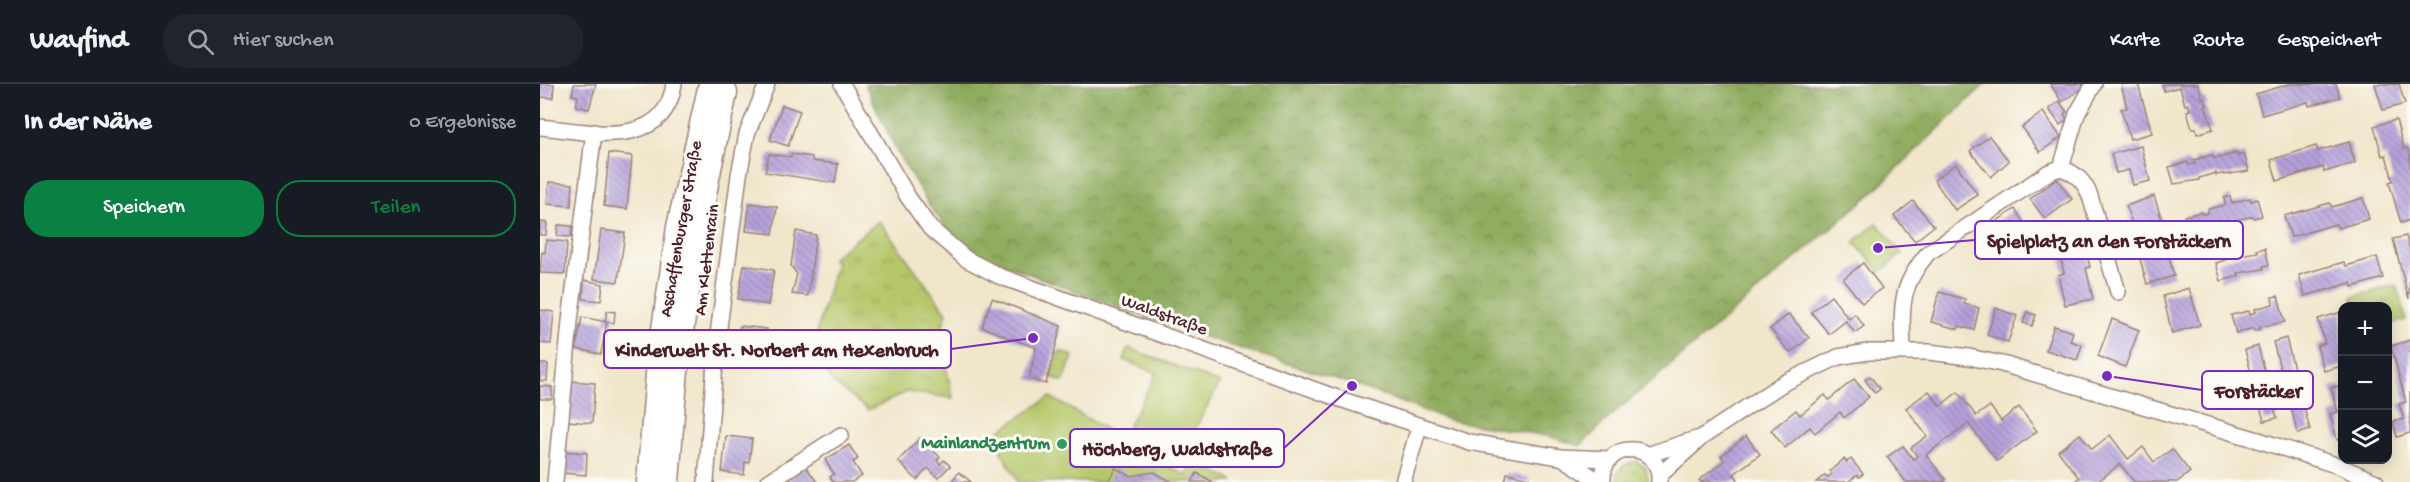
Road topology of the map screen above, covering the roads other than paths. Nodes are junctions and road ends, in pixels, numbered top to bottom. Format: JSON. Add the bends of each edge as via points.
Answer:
{"nodes":[{"id":1,"x":674,"y":84,"type":"edge"},
{"id":2,"x":711,"y":84,"type":"edge"},
{"id":3,"x":727,"y":84,"type":"edge"},
{"id":4,"x":767,"y":84,"type":"edge"},
{"id":5,"x":842,"y":84,"type":"edge"},
{"id":6,"x":2094,"y":84,"type":"edge"},
{"id":7,"x":540,"y":127,"type":"edge"},
{"id":8,"x":594,"y":132,"type":"junction"},
{"id":9,"x":2061,"y":168,"type":"junction"},
{"id":10,"x":2118,"y":292,"type":"dead end"},
{"id":11,"x":1903,"y":351,"type":"junction"},
{"id":12,"x":1419,"y":427,"type":"junction"},
{"id":13,"x":841,"y":435,"type":"dead end"},
{"id":14,"x":1702,"y":437,"type":"junction"},
{"id":15,"x":1647,"y":455,"type":"junction"},
{"id":16,"x":1560,"y":457,"type":"junction"},
{"id":17,"x":1610,"y":459,"type":"junction"},
{"id":18,"x":1660,"y":479,"type":"edge"},
{"id":19,"x":555,"y":482,"type":"edge"},
{"id":20,"x":649,"y":482,"type":"edge"},
{"id":21,"x":667,"y":482,"type":"edge"},
{"id":22,"x":706,"y":482,"type":"edge"},
{"id":23,"x":768,"y":482,"type":"edge"},
{"id":24,"x":1403,"y":482,"type":"edge"},
{"id":25,"x":1602,"y":482,"type":"edge"},
{"id":26,"x":2376,"y":482,"type":"edge"}],
"edges":[{"from":1,"to":8,"type":"street","via":[[667,107],[640,130],[624,134]]},
{"from":2,"to":20,"type":"main road","name":"Aschaffenburger Straße","via":[[679,227],[659,363]]},
{"from":3,"to":21,"type":"main road","name":"Aschaffenburger Straße","via":[[687,290],[676,366]]},
{"from":4,"to":22,"type":"street","name":"Am Klettenrain","via":[[747,134],[739,175],[716,350]]},
{"from":5,"to":12,"type":"street","name":"Waldstraße","via":[[908,197],[930,228],[966,259],[1062,300]]},
{"from":6,"to":9,"type":"street","via":[[2077,114]]},
{"from":7,"to":8,"type":"street"},
{"from":8,"to":19,"type":"street"},
{"from":9,"to":10,"type":"street","via":[[2084,182]]},
{"from":9,"to":11,"type":"street","via":[[2049,172],[1928,253],[1906,285],[1902,305]]},
{"from":11,"to":14,"type":"street","via":[[1838,357],[1782,384]]},
{"from":11,"to":26,"type":"street","via":[[2002,364],[2258,440]]},
{"from":12,"to":16,"type":"street","name":"Waldstraße","via":[[1469,442]]},
{"from":12,"to":24,"type":"street"},
{"from":13,"to":23,"type":"street"},
{"from":14,"to":15,"type":"street"},
{"from":14,"to":18,"type":"street"},
{"from":15,"to":17,"type":"street","name":"Waldstraße","via":[[1626,450]]},
{"from":15,"to":18,"type":"street","via":[[1657,466]]},
{"from":16,"to":17,"type":"street","name":"Waldstraße"},
{"from":16,"to":25,"type":"street","name":"Waldstraße"},
{"from":17,"to":25,"type":"street"}]}
